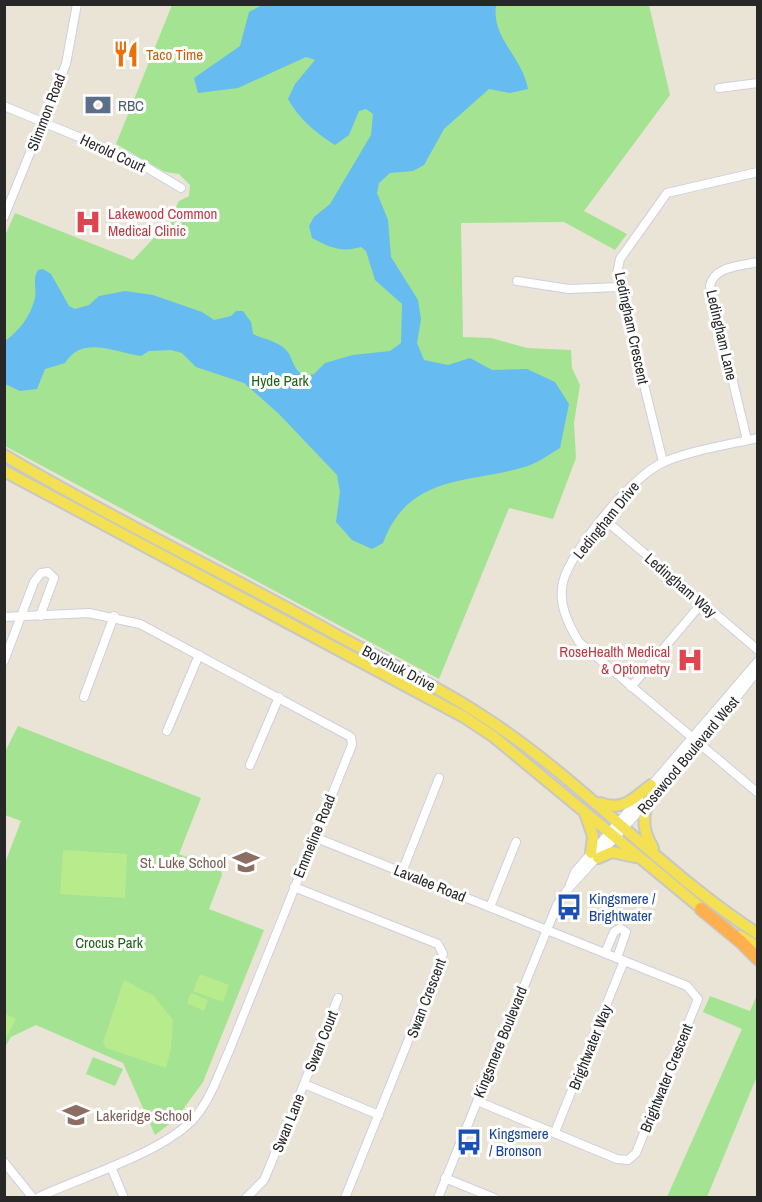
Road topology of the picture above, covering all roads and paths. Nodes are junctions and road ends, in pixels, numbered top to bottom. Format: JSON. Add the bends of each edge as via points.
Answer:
{"nodes":[{"id":1,"x":77,"y":4,"type":"edge"},
{"id":2,"x":758,"y":83,"type":"edge"},
{"id":3,"x":719,"y":88,"type":"dead end"},
{"id":4,"x":4,"y":106,"type":"edge"},
{"id":5,"x":43,"y":122,"type":"junction"},
{"id":6,"x":758,"y":172,"type":"edge"},
{"id":7,"x":181,"y":188,"type":"dead end"},
{"id":8,"x":4,"y":217,"type":"edge"},
{"id":9,"x":758,"y":262,"type":"edge"},
{"id":10,"x":517,"y":281,"type":"dead end"},
{"id":11,"x":620,"y":287,"type":"junction"},
{"id":12,"x":758,"y":438,"type":"edge"},
{"id":13,"x":747,"y":440,"type":"junction"},
{"id":14,"x":4,"y":455,"type":"edge"},
{"id":15,"x":663,"y":462,"type":"junction"},
{"id":16,"x":4,"y":471,"type":"edge"},
{"id":17,"x":604,"y":519,"type":"junction"},
{"id":18,"x":702,"y":603,"type":"junction"},
{"id":19,"x":40,"y":616,"type":"junction"},
{"id":20,"x":114,"y":616,"type":"junction"},
{"id":21,"x":4,"y":617,"type":"edge"},
{"id":22,"x":20,"y":618,"type":"junction"},
{"id":23,"x":758,"y":650,"type":"edge"},
{"id":24,"x":199,"y":655,"type":"junction"},
{"id":25,"x":4,"y":661,"type":"edge"},
{"id":26,"x":758,"y":662,"type":"edge"},
{"id":27,"x":758,"y":670,"type":"edge"},
{"id":28,"x":632,"y":687,"type":"junction"},
{"id":29,"x":84,"y":697,"type":"dead end"},
{"id":30,"x":279,"y":697,"type":"junction"},
{"id":31,"x":168,"y":731,"type":"dead end"},
{"id":32,"x":691,"y":737,"type":"junction"},
{"id":33,"x":700,"y":744,"type":"junction"},
{"id":34,"x":250,"y":765,"type":"dead end"},
{"id":35,"x":439,"y":778,"type":"dead end"},
{"id":36,"x":651,"y":784,"type":"junction"},
{"id":37,"x":758,"y":793,"type":"edge"},
{"id":38,"x":592,"y":800,"type":"junction"},
{"id":39,"x":648,"y":801,"type":"junction"},
{"id":40,"x":584,"y":810,"type":"junction"},
{"id":41,"x":622,"y":825,"type":"junction"},
{"id":42,"x":613,"y":834,"type":"junction"},
{"id":43,"x":314,"y":837,"type":"junction"},
{"id":44,"x":516,"y":842,"type":"dead end"},
{"id":45,"x":595,"y":855,"type":"junction"},
{"id":46,"x":657,"y":856,"type":"junction"},
{"id":47,"x":650,"y":867,"type":"junction"},
{"id":48,"x":402,"y":872,"type":"junction"},
{"id":49,"x":294,"y":887,"type":"junction"},
{"id":50,"x":490,"y":907,"type":"junction"},
{"id":51,"x":701,"y":909,"type":"junction"},
{"id":52,"x":545,"y":929,"type":"junction"},
{"id":53,"x":758,"y":934,"type":"edge"},
{"id":54,"x":758,"y":948,"type":"edge"},
{"id":55,"x":605,"y":953,"type":"junction"},
{"id":56,"x":758,"y":959,"type":"edge"},
{"id":57,"x":621,"y":960,"type":"junction"},
{"id":58,"x":338,"y":998,"type":"dead end"},
{"id":59,"x":304,"y":1084,"type":"junction"},
{"id":60,"x":477,"y":1101,"type":"junction"},
{"id":61,"x":380,"y":1115,"type":"junction"},
{"id":62,"x":555,"y":1132,"type":"junction"},
{"id":63,"x":4,"y":1162,"type":"edge"},
{"id":64,"x":111,"y":1167,"type":"junction"},
{"id":65,"x":445,"y":1178,"type":"junction"},
{"id":66,"x":35,"y":1197,"type":"edge"},
{"id":67,"x":124,"y":1197,"type":"edge"},
{"id":68,"x":246,"y":1197,"type":"edge"},
{"id":69,"x":345,"y":1197,"type":"edge"},
{"id":70,"x":438,"y":1197,"type":"edge"},
{"id":71,"x":494,"y":1197,"type":"edge"}],
"edges":[{"from":1,"to":5,"type":"street","name":"Slimmon Road","via":[[66,64]]},
{"from":2,"to":3,"type":"street"},
{"from":4,"to":5,"type":"street","name":"Herold Court"},
{"from":5,"to":7,"type":"street","name":"Herold Court","via":[[134,160]]},
{"from":5,"to":8,"type":"street","name":"Slimmon Road"},
{"from":6,"to":11,"type":"street","name":"Ledingham Crescent","via":[[667,193],[623,253],[618,266]]},
{"from":9,"to":13,"type":"street","name":"Ledingham Lane","via":[[721,270],[711,279],[710,286]]},
{"from":10,"to":11,"type":"street","via":[[570,289]]},
{"from":11,"to":15,"type":"street","name":"Ledingham Crescent"},
{"from":12,"to":13,"type":"street","name":"Ledingham Drive"},
{"from":13,"to":15,"type":"street","name":"Ledingham Drive"},
{"from":14,"to":38,"type":"main road","name":"Boychuk Drive","via":[[436,687],[512,736]]},
{"from":15,"to":17,"type":"street","name":"Ledingham Drive","via":[[621,496]]},
{"from":16,"to":40,"type":"main road","name":"Boychuk Drive","via":[[464,717],[495,737]]},
{"from":17,"to":18,"type":"street","name":"Ledingham Way"},
{"from":17,"to":28,"type":"street","name":"Ledingham Drive","via":[[578,550],[569,568],[563,583],[564,611],[579,642]]},
{"from":18,"to":23,"type":"street","name":"Ledingham Way"},
{"from":18,"to":28,"type":"street"},
{"from":19,"to":20,"type":"street","name":"Emmeline Road"},
{"from":19,"to":22,"type":"street","name":"Emmeline Road"},
{"from":19,"to":22,"type":"street","via":[[54,578],[48,572],[38,576]]},
{"from":20,"to":24,"type":"street","name":"Emmeline Road","via":[[140,624]]},
{"from":20,"to":29,"type":"street"},
{"from":21,"to":22,"type":"street","name":"Emmeline Road"},
{"from":22,"to":25,"type":"street"},
{"from":24,"to":30,"type":"street","name":"Emmeline Road"},
{"from":24,"to":31,"type":"street"},
{"from":26,"to":32,"type":"street","name":"Rosewood Boulevard West"},
{"from":27,"to":33,"type":"street","name":"Rosewood Boulevard West"},
{"from":28,"to":32,"type":"street","name":"Ledingham Drive"},
{"from":30,"to":34,"type":"street"},
{"from":30,"to":43,"type":"street","name":"Emmeline Road","via":[[351,736],[352,745]]},
{"from":32,"to":33,"type":"street","name":"Ledingham Drive"},
{"from":32,"to":36,"type":"street","name":"Rosewood Boulevard West"},
{"from":33,"to":37,"type":"street","name":"Ledingham Drive"},
{"from":33,"to":39,"type":"street","name":"Rosewood Boulevard West"},
{"from":35,"to":48,"type":"street"},
{"from":36,"to":38,"type":"main road","via":[[617,808]]},
{"from":36,"to":41,"type":"street","name":"Rosewood Boulevard West"},
{"from":38,"to":41,"type":"main road","name":"Boychuk Drive"},
{"from":39,"to":41,"type":"street","name":"Rosewood Boulevard West"},
{"from":39,"to":46,"type":"main road","via":[[644,827]]},
{"from":40,"to":42,"type":"main road","name":"Boychuk Drive"},
{"from":40,"to":45,"type":"main road"},
{"from":41,"to":42,"type":"street","name":"Rosewood Boulevard West"},
{"from":41,"to":46,"type":"main road","name":"Boychuk Drive"},
{"from":42,"to":45,"type":"street","name":"Kingsmere Boulevard"},
{"from":42,"to":47,"type":"main road","name":"Boychuk Drive"},
{"from":43,"to":48,"type":"street","name":"Lavalee Road"},
{"from":43,"to":49,"type":"street","name":"Emmeline Road"},
{"from":44,"to":50,"type":"street"},
{"from":45,"to":47,"type":"main road","via":[[623,852]]},
{"from":45,"to":52,"type":"street","name":"Kingsmere Boulevard","via":[[568,889]]},
{"from":46,"to":53,"type":"main road","name":"Boychuk Drive"},
{"from":47,"to":51,"type":"main road","name":"Boychuk Drive"},
{"from":48,"to":50,"type":"street","name":"Lavalee Road"},
{"from":49,"to":61,"type":"street","name":"Swan Crescent","via":[[442,947],[442,960]]},
{"from":49,"to":64,"type":"street","name":"Emmeline Road","via":[[204,1104],[177,1134]]},
{"from":50,"to":52,"type":"street","name":"Lavalee Road"},
{"from":51,"to":54,"type":"main road","name":"Boychuk Drive"},
{"from":51,"to":56,"type":"highway"},
{"from":52,"to":55,"type":"street","name":"Brightwater Crescent"},
{"from":52,"to":60,"type":"street","name":"Kingsmere Boulevard"},
{"from":55,"to":57,"type":"street","name":"Brightwater Crescent"},
{"from":55,"to":57,"type":"street","name":"Brightwater Way","via":[[614,932],[620,928],[626,932]]},
{"from":57,"to":62,"type":"street","name":"Brightwater Way"},
{"from":57,"to":62,"type":"street","name":"Brightwater Crescent","via":[[687,986],[698,999],[636,1153],[628,1160],[617,1159]]},
{"from":58,"to":59,"type":"street","name":"Swan Court"},
{"from":59,"to":61,"type":"street","name":"Swan Lane"},
{"from":59,"to":68,"type":"street","name":"Swan Lane","via":[[264,1180]]},
{"from":60,"to":62,"type":"street","name":"Brightwater Crescent"},
{"from":60,"to":65,"type":"street","name":"Kingsmere Boulevard"},
{"from":61,"to":69,"type":"street","name":"Swan Crescent"},
{"from":63,"to":66,"type":"street"},
{"from":64,"to":66,"type":"street","name":"Emmeline Road"},
{"from":64,"to":67,"type":"street"},
{"from":65,"to":70,"type":"street","name":"Kingsmere Boulevard"},
{"from":65,"to":71,"type":"street"}]}
